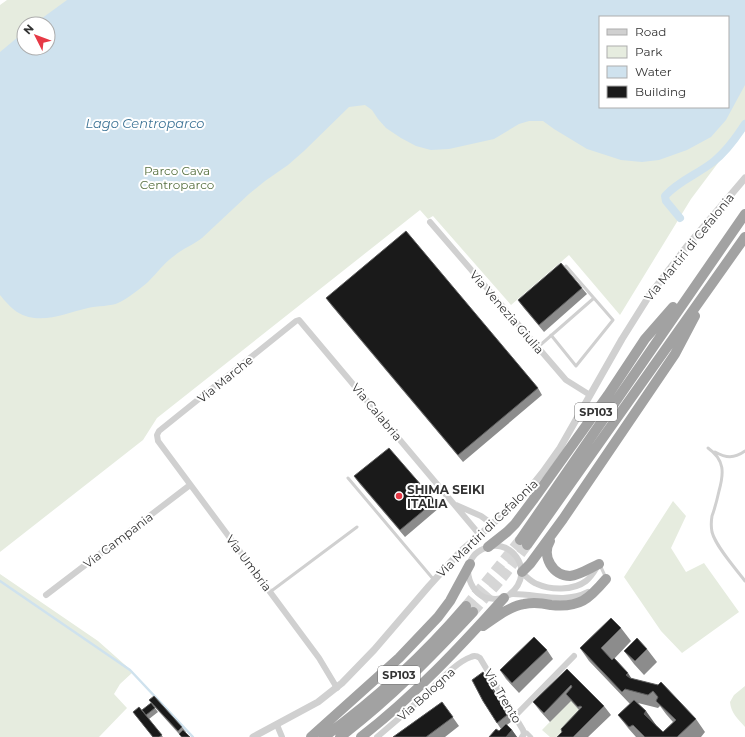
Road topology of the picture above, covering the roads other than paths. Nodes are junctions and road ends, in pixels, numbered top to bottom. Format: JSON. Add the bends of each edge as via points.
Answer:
{"nodes":[{"id":1,"x":745,"y":178,"type":"edge"},
{"id":2,"x":745,"y":214,"type":"edge"},
{"id":3,"x":430,"y":222,"type":"dead end"},
{"id":4,"x":745,"y":237,"type":"edge"},
{"id":5,"x":566,"y":266,"type":"edge"},
{"id":6,"x":703,"y":274,"type":"junction"},
{"id":7,"x":713,"y":282,"type":"junction"},
{"id":8,"x":594,"y":298,"type":"junction"},
{"id":9,"x":299,"y":320,"type":"joint"},
{"id":10,"x":551,"y":335,"type":"junction"},
{"id":11,"x":538,"y":347,"type":"junction"},
{"id":12,"x":590,"y":395,"type":"junction"},
{"id":13,"x":158,"y":441,"type":"joint"},
{"id":14,"x":745,"y":451,"type":"edge"},
{"id":15,"x":348,"y":478,"type":"dead end"},
{"id":16,"x":190,"y":486,"type":"junction"},
{"id":17,"x":455,"y":504,"type":"junction"},
{"id":18,"x":563,"y":519,"type":"junction"},
{"id":19,"x":492,"y":524,"type":"junction"},
{"id":20,"x":357,"y":527,"type":"dead end"},
{"id":21,"x":479,"y":534,"type":"junction"},
{"id":22,"x":488,"y":547,"type":"junction"},
{"id":23,"x":470,"y":564,"type":"junction"},
{"id":24,"x":599,"y":564,"type":"junction"},
{"id":25,"x":522,"y":572,"type":"junction"},
{"id":26,"x":606,"y":579,"type":"junction"},
{"id":27,"x":434,"y":580,"type":"junction"},
{"id":28,"x":745,"y":581,"type":"edge"},
{"id":29,"x":270,"y":592,"type":"junction"},
{"id":30,"x":46,"y":595,"type":"dead end"},
{"id":31,"x":507,"y":596,"type":"junction"},
{"id":32,"x":473,"y":632,"type":"junction"},
{"id":33,"x":478,"y":656,"type":"joint"},
{"id":34,"x":574,"y":656,"type":"dead end"},
{"id":35,"x":337,"y":688,"type":"junction"},
{"id":36,"x":515,"y":716,"type":"junction"},
{"id":37,"x":277,"y":724,"type":"junction"},
{"id":38,"x":523,"y":734,"type":"edge"},
{"id":39,"x":253,"y":737,"type":"edge"},
{"id":40,"x":282,"y":737,"type":"edge"},
{"id":41,"x":311,"y":737,"type":"edge"},
{"id":42,"x":324,"y":737,"type":"edge"},
{"id":43,"x":340,"y":737,"type":"edge"},
{"id":44,"x":361,"y":737,"type":"edge"},
{"id":45,"x":377,"y":737,"type":"edge"},
{"id":46,"x":531,"y":737,"type":"edge"}],
"edges":[{"from":1,"to":12,"type":"street","name":"Via Martiri di Cefalonia","via":[[649,296]]},
{"from":2,"to":6,"type":"highway","number":"SP103"},
{"from":3,"to":11,"type":"street","name":"Via Venezia Giulia"},
{"from":4,"to":7,"type":"highway","number":"SP103"},
{"from":5,"to":8,"type":"lane"},
{"from":6,"to":7,"type":"highway","number":"SP103","via":[[523,542]]},
{"from":6,"to":22,"type":"highway","number":"SP103","via":[[645,339],[604,401],[515,524]]},
{"from":7,"to":18,"type":"highway","number":"SP103","via":[[675,354]]},
{"from":8,"to":10,"type":"lane"},
{"from":8,"to":10,"type":"lane","via":[[613,320],[576,366]]},
{"from":9,"to":13,"type":"street","name":"Via Marche","via":[[159,431]]},
{"from":9,"to":17,"type":"street","name":"Via Calabria"},
{"from":10,"to":11,"type":"lane"},
{"from":11,"to":12,"type":"street","name":"Via Venezia Giulia","via":[[566,380]]},
{"from":12,"to":19,"type":"street","name":"Via Martiri di Cefalonia","via":[[560,448],[537,480]]},
{"from":13,"to":16,"type":"street","name":"Via Umbria"},
{"from":14,"to":28,"type":"lane","via":[[737,456],[724,457],[710,449],[720,460],[723,471],[712,516],[712,532],[717,544]]},
{"from":15,"to":27,"type":"lane"},
{"from":16,"to":29,"type":"street","name":"Via Umbria"},
{"from":16,"to":30,"type":"street","name":"Via Campania"},
{"from":17,"to":19,"type":"street","name":"Via Calabria"},
{"from":17,"to":21,"type":"street","name":"Via Calabria"},
{"from":18,"to":24,"type":"highway","number":"SP103","via":[[548,545],[547,555],[551,566],[558,573],[570,576],[578,575]]},
{"from":18,"to":25,"type":"highway","number":"SP103"},
{"from":19,"to":21,"type":"street","name":"Via Martiri di Cefalonia"},
{"from":20,"to":29,"type":"lane"},
{"from":21,"to":27,"type":"street","name":"Via Martiri di Cefalonia"},
{"from":22,"to":23,"type":"street","via":[[476,554]]},
{"from":22,"to":25,"type":"street","via":[[499,546],[512,552],[519,561]]},
{"from":23,"to":31,"type":"street","via":[[469,579],[476,592],[489,598]]},
{"from":23,"to":41,"type":"highway","number":"SP103","via":[[450,601],[438,617],[399,658]]},
{"from":24,"to":25,"type":"street","via":[[580,585],[564,588],[544,587],[534,583]]},
{"from":24,"to":26,"type":"lane"},
{"from":25,"to":31,"type":"street","via":[[518,586]]},
{"from":26,"to":31,"type":"street","via":[[589,592],[574,598]]},
{"from":26,"to":32,"type":"highway","number":"SP103","via":[[582,602],[565,605],[524,603]]},
{"from":27,"to":35,"type":"street","name":"Via Martiri di Cefalonia"},
{"from":29,"to":35,"type":"street","name":"Via Umbria","via":[[319,658]]},
{"from":31,"to":32,"type":"highway","number":"SP103"},
{"from":32,"to":44,"type":"highway","number":"SP103","via":[[416,690]]},
{"from":33,"to":36,"type":"street","name":"Via Trento"},
{"from":33,"to":45,"type":"street","name":"Via Bologna","via":[[469,658],[452,670]]},
{"from":34,"to":36,"type":"street"},
{"from":35,"to":37,"type":"street","name":"Via Martiri di Cefalonia","via":[[318,702]]},
{"from":36,"to":38,"type":"street","name":"Via Trento"},
{"from":37,"to":39,"type":"street","name":"Via Martiri di Cefalonia"},
{"from":37,"to":40,"type":"street"},
{"from":38,"to":46,"type":"street","via":[[527,733]]},
{"from":42,"to":43,"type":"highway","number":"SP103","via":[[394,679],[469,609],[436,651],[409,678]]}]}
